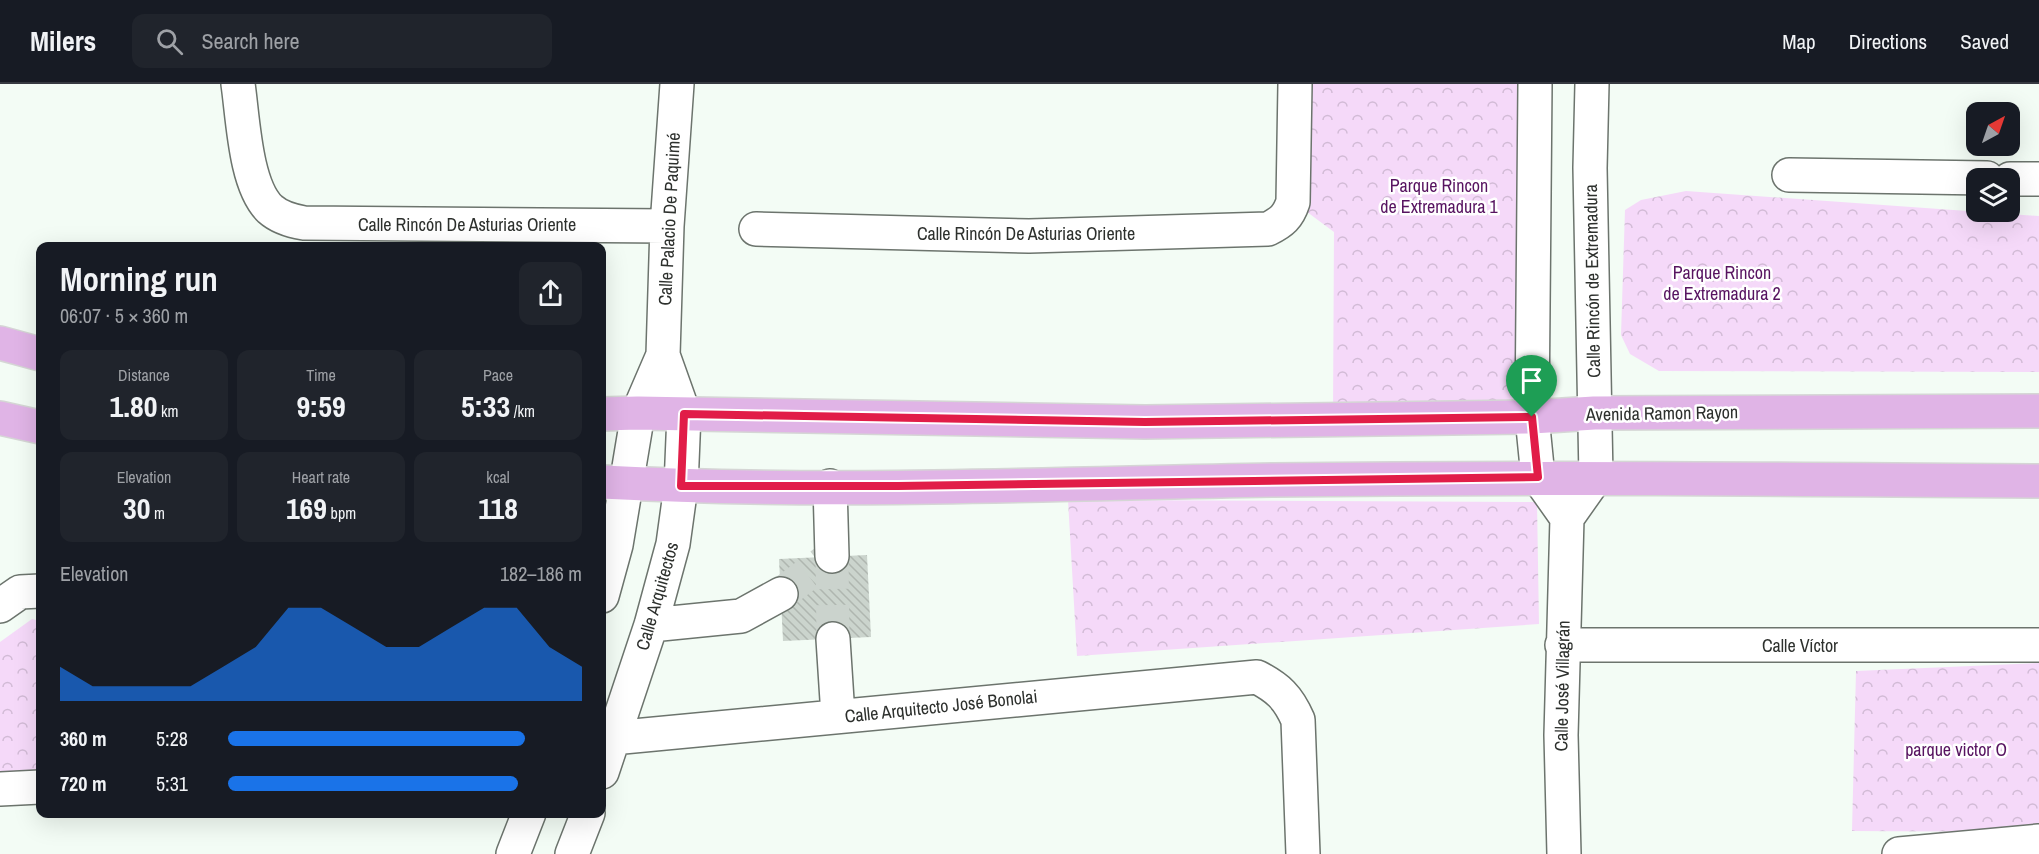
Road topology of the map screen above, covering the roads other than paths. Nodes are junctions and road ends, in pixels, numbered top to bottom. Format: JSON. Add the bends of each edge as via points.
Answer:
{"nodes":[{"id":1,"x":238,"y":84,"type":"edge"},
{"id":2,"x":677,"y":84,"type":"edge"},
{"id":3,"x":1295,"y":84,"type":"edge"},
{"id":4,"x":1535,"y":84,"type":"edge"},
{"id":5,"x":1592,"y":84,"type":"edge"},
{"id":6,"x":1789,"y":175,"type":"dead end"},
{"id":7,"x":1966,"y":178,"type":"edge"},
{"id":8,"x":2020,"y":179,"type":"edge"},
{"id":9,"x":2039,"y":180,"type":"edge"},
{"id":10,"x":667,"y":226,"type":"junction"},
{"id":11,"x":756,"y":229,"type":"dead end"},
{"id":12,"x":0,"y":343,"type":"edge"},
{"id":13,"x":36,"y":353,"type":"edge"},
{"id":14,"x":663,"y":355,"type":"junction"},
{"id":15,"x":2039,"y":411,"type":"edge"},
{"id":16,"x":638,"y":413,"type":"junction"},
{"id":17,"x":1594,"y":413,"type":"junction"},
{"id":18,"x":606,"y":414,"type":"edge"},
{"id":19,"x":684,"y":414,"type":"junction"},
{"id":20,"x":1532,"y":417,"type":"junction"},
{"id":21,"x":0,"y":418,"type":"edge"},
{"id":22,"x":36,"y":426,"type":"edge"},
{"id":23,"x":1538,"y":477,"type":"junction"},
{"id":24,"x":1596,"y":477,"type":"junction"},
{"id":25,"x":2039,"y":481,"type":"edge"},
{"id":26,"x":614,"y":483,"type":"edge"},
{"id":27,"x":681,"y":486,"type":"junction"},
{"id":28,"x":830,"y":486,"type":"junction"},
{"id":29,"x":1567,"y":518,"type":"junction"},
{"id":30,"x":832,"y":556,"type":"dead end"},
{"id":31,"x":606,"y":581,"type":"edge"},
{"id":32,"x":36,"y":591,"type":"edge"},
{"id":33,"x":781,"y":594,"type":"tunnel mouth"},
{"id":34,"x":0,"y":606,"type":"edge"},
{"id":35,"x":651,"y":625,"type":"junction"},
{"id":36,"x":833,"y":639,"type":"tunnel mouth"},
{"id":37,"x":1562,"y":645,"type":"junction"},
{"id":38,"x":2039,"y":645,"type":"edge"},
{"id":39,"x":838,"y":716,"type":"junction"},
{"id":40,"x":607,"y":739,"type":"edge"},
{"id":41,"x":36,"y":786,"type":"edge"},
{"id":42,"x":0,"y":789,"type":"edge"},
{"id":43,"x":528,"y":818,"type":"edge"},
{"id":44,"x":586,"y":818,"type":"edge"},
{"id":45,"x":2039,"y":841,"type":"edge"},
{"id":46,"x":513,"y":854,"type":"edge"},
{"id":47,"x":572,"y":854,"type":"edge"},
{"id":48,"x":1303,"y":854,"type":"edge"},
{"id":49,"x":1564,"y":854,"type":"edge"},
{"id":50,"x":1899,"y":854,"type":"edge"}],
"edges":[{"from":1,"to":10,"type":"street","name":"Calle Rincón De Asturias Oriente","via":[[253,181],[271,210],[288,220]]},
{"from":2,"to":10,"type":"street","name":"Calle Palacio De Paquimé"},
{"from":3,"to":11,"type":"street","name":"Calle Rincón De Asturias Oriente","via":[[1290,213],[1275,226],[1256,230],[1029,236]]},
{"from":4,"to":20,"type":"street"},
{"from":5,"to":17,"type":"street","name":"Calle Rincón de Extremadura"},
{"from":6,"to":7,"type":"street"},
{"from":8,"to":9,"type":"street"},
{"from":10,"to":14,"type":"street","name":"Calle Palacio De Paquimé"},
{"from":12,"to":13,"type":"main road"},
{"from":14,"to":16,"type":"street","name":"Calle Palacio De Paquimé"},
{"from":14,"to":19,"type":"street","name":"Calle Palacio De Paquimé"},
{"from":15,"to":17,"type":"main road","name":"Avenida Ramon Rayon"},
{"from":16,"to":18,"type":"main road","name":"Avenida Ramon Rayon"},
{"from":16,"to":19,"type":"main road","name":"Avenida Ramon Rayon"},
{"from":16,"to":26,"type":"street"},
{"from":17,"to":20,"type":"main road","name":"Avenida Ramon Rayon"},
{"from":17,"to":24,"type":"street","name":"Calle Rincón de Extremadura"},
{"from":19,"to":20,"type":"main road","name":"Avenida Ramon Rayon","via":[[1145,422]]},
{"from":19,"to":27,"type":"street","name":"Calle Arquitectos"},
{"from":20,"to":23,"type":"street"},
{"from":21,"to":22,"type":"main road"},
{"from":23,"to":24,"type":"main road"},
{"from":23,"to":28,"type":"main road"},
{"from":23,"to":29,"type":"street"},
{"from":24,"to":25,"type":"main road"},
{"from":24,"to":29,"type":"street"},
{"from":26,"to":27,"type":"main road"},
{"from":26,"to":31,"type":"street","via":[[616,545]]},
{"from":27,"to":28,"type":"main road"},
{"from":27,"to":35,"type":"street","name":"Calle Arquitectos","via":[[673,544]]},
{"from":28,"to":30,"type":"street"},
{"from":29,"to":37,"type":"street","name":"Calle José Villagrán"},
{"from":32,"to":34,"type":"street","via":[[20,592]]},
{"from":33,"to":35,"type":"street","via":[[741,616]]},
{"from":35,"to":40,"type":"street","name":"Calle Arquitectos"},
{"from":36,"to":39,"type":"street"},
{"from":37,"to":38,"type":"street","name":"Calle Víctor"},
{"from":37,"to":49,"type":"street","name":"Calle José Villagrán"},
{"from":39,"to":40,"type":"street","name":"Calle Arquitecto José Bonolai"},
{"from":39,"to":48,"type":"street","name":"Calle Arquitecto José Bonolai","via":[[1257,676],[1278,687],[1290,701],[1298,720]]},
{"from":41,"to":42,"type":"street"},
{"from":43,"to":46,"type":"street"},
{"from":44,"to":47,"type":"street"},
{"from":45,"to":50,"type":"street"}]}
